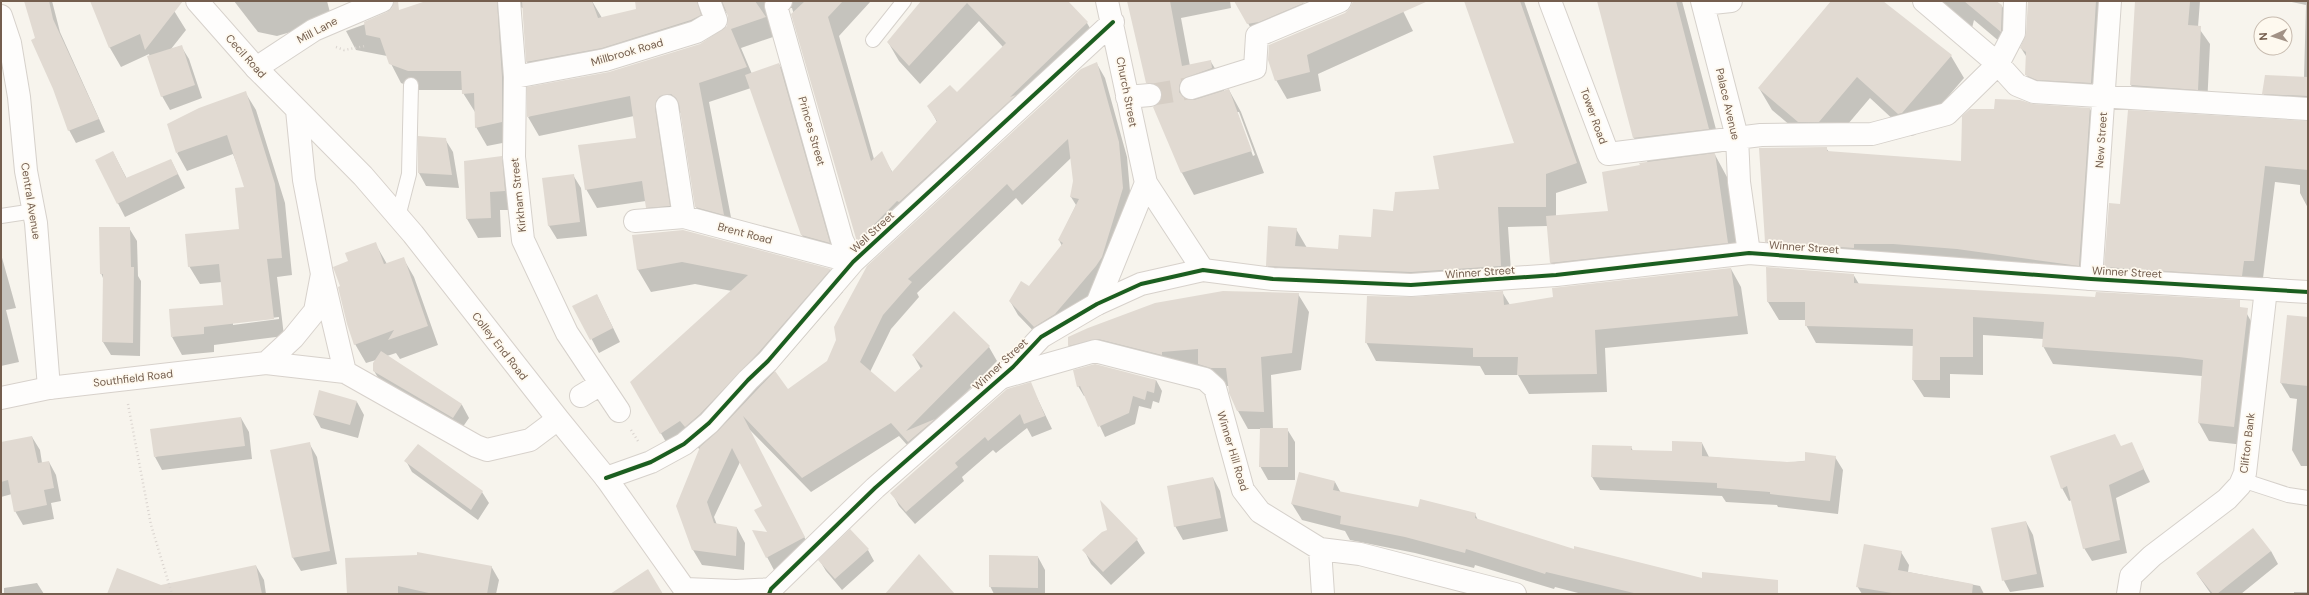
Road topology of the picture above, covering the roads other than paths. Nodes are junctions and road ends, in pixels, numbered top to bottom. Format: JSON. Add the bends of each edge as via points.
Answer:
{"nodes":[{"id":1,"x":197,"y":1,"type":"edge"},
{"id":2,"x":382,"y":1,"type":"edge"},
{"id":3,"x":509,"y":1,"type":"edge"},
{"id":4,"x":709,"y":1,"type":"edge"},
{"id":5,"x":781,"y":1,"type":"edge"},
{"id":6,"x":904,"y":1,"type":"edge"},
{"id":7,"x":1107,"y":1,"type":"edge"},
{"id":8,"x":1340,"y":1,"type":"edge"},
{"id":9,"x":1550,"y":1,"type":"edge"},
{"id":10,"x":1731,"y":1,"type":"edge"},
{"id":11,"x":1924,"y":1,"type":"edge"},
{"id":12,"x":2015,"y":1,"type":"edge"},
{"id":13,"x":2110,"y":1,"type":"edge"},
{"id":14,"x":1703,"y":3,"type":"edge"},
{"id":15,"x":350,"y":6,"type":"edge"},
{"id":16,"x":1,"y":16,"type":"edge"},
{"id":17,"x":1113,"y":22,"type":"junction"},
{"id":18,"x":873,"y":40,"type":"dead end"},
{"id":19,"x":1998,"y":64,"type":"junction"},
{"id":20,"x":256,"y":68,"type":"junction"},
{"id":21,"x":515,"y":77,"type":"junction"},
{"id":22,"x":411,"y":85,"type":"dead end"},
{"id":23,"x":1191,"y":88,"type":"tunnel mouth"},
{"id":24,"x":1150,"y":95,"type":"tunnel mouth"},
{"id":25,"x":1128,"y":97,"type":"junction"},
{"id":26,"x":2104,"y":97,"type":"junction"},
{"id":27,"x":667,"y":106,"type":"dead end"},
{"id":28,"x":2308,"y":108,"type":"edge"},
{"id":29,"x":298,"y":110,"type":"junction"},
{"id":30,"x":1737,"y":137,"type":"junction"},
{"id":31,"x":1146,"y":183,"type":"junction"},
{"id":32,"x":34,"y":211,"type":"junction"},
{"id":33,"x":1,"y":216,"type":"edge"},
{"id":34,"x":398,"y":217,"type":"junction"},
{"id":35,"x":684,"y":217,"type":"junction"},
{"id":36,"x":635,"y":221,"type":"dead end"},
{"id":37,"x":1749,"y":252,"type":"junction"},
{"id":38,"x":854,"y":262,"type":"junction"},
{"id":39,"x":1203,"y":270,"type":"junction"},
{"id":40,"x":322,"y":274,"type":"junction"},
{"id":41,"x":2090,"y":279,"type":"junction"},
{"id":42,"x":2266,"y":289,"type":"junction"},
{"id":43,"x":2308,"y":292,"type":"edge"},
{"id":44,"x":1098,"y":304,"type":"junction"},
{"id":45,"x":266,"y":363,"type":"junction"},
{"id":46,"x":345,"y":372,"type":"junction"},
{"id":47,"x":1000,"y":378,"type":"junction"},
{"id":48,"x":601,"y":384,"type":"junction"},
{"id":49,"x":49,"y":388,"type":"junction"},
{"id":50,"x":581,"y":396,"type":"dead end"},
{"id":51,"x":1,"y":398,"type":"edge"},
{"id":52,"x":619,"y":411,"type":"road end"},
{"id":53,"x":558,"y":419,"type":"junction"},
{"id":54,"x":606,"y":478,"type":"junction"},
{"id":55,"x":2242,"y":480,"type":"junction"},
{"id":56,"x":2308,"y":498,"type":"edge"},
{"id":57,"x":1320,"y":549,"type":"junction"},
{"id":58,"x":686,"y":591,"type":"edge"},
{"id":59,"x":770,"y":592,"type":"edge"},
{"id":60,"x":1324,"y":594,"type":"edge"},
{"id":61,"x":1515,"y":594,"type":"edge"},
{"id":62,"x":2128,"y":594,"type":"edge"}],
"edges":[{"from":1,"to":20,"type":"street","name":"Cecil Road"},
{"from":2,"to":15,"type":"street","name":"Mill Lane"},
{"from":3,"to":21,"type":"street","name":"Kirkham Street"},
{"from":4,"to":21,"type":"street","name":"Millbrook Road","via":[[716,20],[696,32],[605,60]]},
{"from":5,"to":38,"type":"street","name":"Princes Street","via":[[776,6],[842,240]]},
{"from":6,"to":18,"type":"lane"},
{"from":7,"to":17,"type":"street","name":"Church Street"},
{"from":8,"to":23,"type":"street","via":[[1257,36],[1255,68]]},
{"from":9,"to":30,"type":"street","name":"Tower Road","via":[[1608,154]]},
{"from":10,"to":14,"type":"street","name":"Palace Avenue"},
{"from":11,"to":19,"type":"street"},
{"from":12,"to":19,"type":"street","via":[[2014,33]]},
{"from":13,"to":26,"type":"street","name":"New Street"},
{"from":14,"to":30,"type":"street","name":"Palace Avenue"},
{"from":15,"to":20,"type":"street","name":"Mill Lane"},
{"from":16,"to":32,"type":"street","name":"Central Avenue","via":[[10,43],[19,97],[26,171]]},
{"from":17,"to":25,"type":"street","name":"Church Street"},
{"from":17,"to":38,"type":"street","name":"Well Street"},
{"from":19,"to":26,"type":"street","via":[[2017,85],[2034,92]]},
{"from":19,"to":30,"type":"street","via":[[1947,114],[1872,134],[1797,133]]},
{"from":20,"to":29,"type":"street","name":"Cecil Road"},
{"from":21,"to":48,"type":"street","name":"Kirkham Street","via":[[514,157],[523,240],[567,333]]},
{"from":22,"to":34,"type":"lane","via":[[410,174]]},
{"from":24,"to":25,"type":"street"},
{"from":25,"to":31,"type":"street","name":"Church Street"},
{"from":26,"to":28,"type":"street"},
{"from":26,"to":41,"type":"street","name":"New Street"},
{"from":27,"to":35,"type":"street"},
{"from":29,"to":34,"type":"street","name":"Colley End Road","via":[[363,176]]},
{"from":29,"to":40,"type":"street","via":[[304,180]]},
{"from":30,"to":37,"type":"street","name":"Palace Avenue","via":[[1739,182]]},
{"from":31,"to":39,"type":"street","name":"Church Street"},
{"from":31,"to":44,"type":"street"},
{"from":32,"to":33,"type":"lane"},
{"from":32,"to":49,"type":"street","name":"Central Avenue"},
{"from":34,"to":53,"type":"street","name":"Colley End Road"},
{"from":35,"to":36,"type":"street","name":"Brent Road"},
{"from":35,"to":38,"type":"street","name":"Brent Road"},
{"from":37,"to":39,"type":"street","name":"Winner Street","via":[[1556,275],[1411,285],[1273,279]]},
{"from":37,"to":41,"type":"street","name":"Winner Street"},
{"from":38,"to":54,"type":"street","name":"Well Street","via":[[768,361],[709,423],[684,444],[650,462]]},
{"from":39,"to":44,"type":"street","name":"Winner Street","via":[[1141,284]]},
{"from":40,"to":45,"type":"street","via":[[315,311],[293,338]]},
{"from":40,"to":46,"type":"street"},
{"from":41,"to":42,"type":"street","name":"Winner Street"},
{"from":42,"to":43,"type":"street","name":"Winner Street"},
{"from":42,"to":55,"type":"street","name":"Clifton Bank"},
{"from":44,"to":47,"type":"street","name":"Winner Street","via":[[1041,337]]},
{"from":45,"to":46,"type":"street","name":"Southfield Road"},
{"from":45,"to":49,"type":"street","name":"Southfield Road"},
{"from":46,"to":53,"type":"street","name":"Southfield Road","via":[[487,450],[530,440]]},
{"from":47,"to":57,"type":"street","name":"Winner Hill Road","via":[[1095,351],[1205,379],[1215,388],[1243,490],[1251,502],[1260,512]]},
{"from":47,"to":59,"type":"street","name":"Winner Street","via":[[875,488]]},
{"from":48,"to":50,"type":"street"},
{"from":48,"to":52,"type":"street","name":"Kirkham Street"},
{"from":49,"to":51,"type":"street","name":"Southfield Road"},
{"from":53,"to":54,"type":"street","name":"Colley End Road"},
{"from":54,"to":58,"type":"street","name":"Colley End Road"},
{"from":55,"to":56,"type":"lane","via":[[2288,495]]},
{"from":55,"to":62,"type":"street","name":"Clifton Bank","via":[[2228,499],[2152,556],[2131,576]]},
{"from":57,"to":60,"type":"street"},
{"from":57,"to":61,"type":"street","name":"Winner Hill Road","via":[[1367,555]]},
{"from":58,"to":59,"type":"street","name":"Winner Street"}]}
